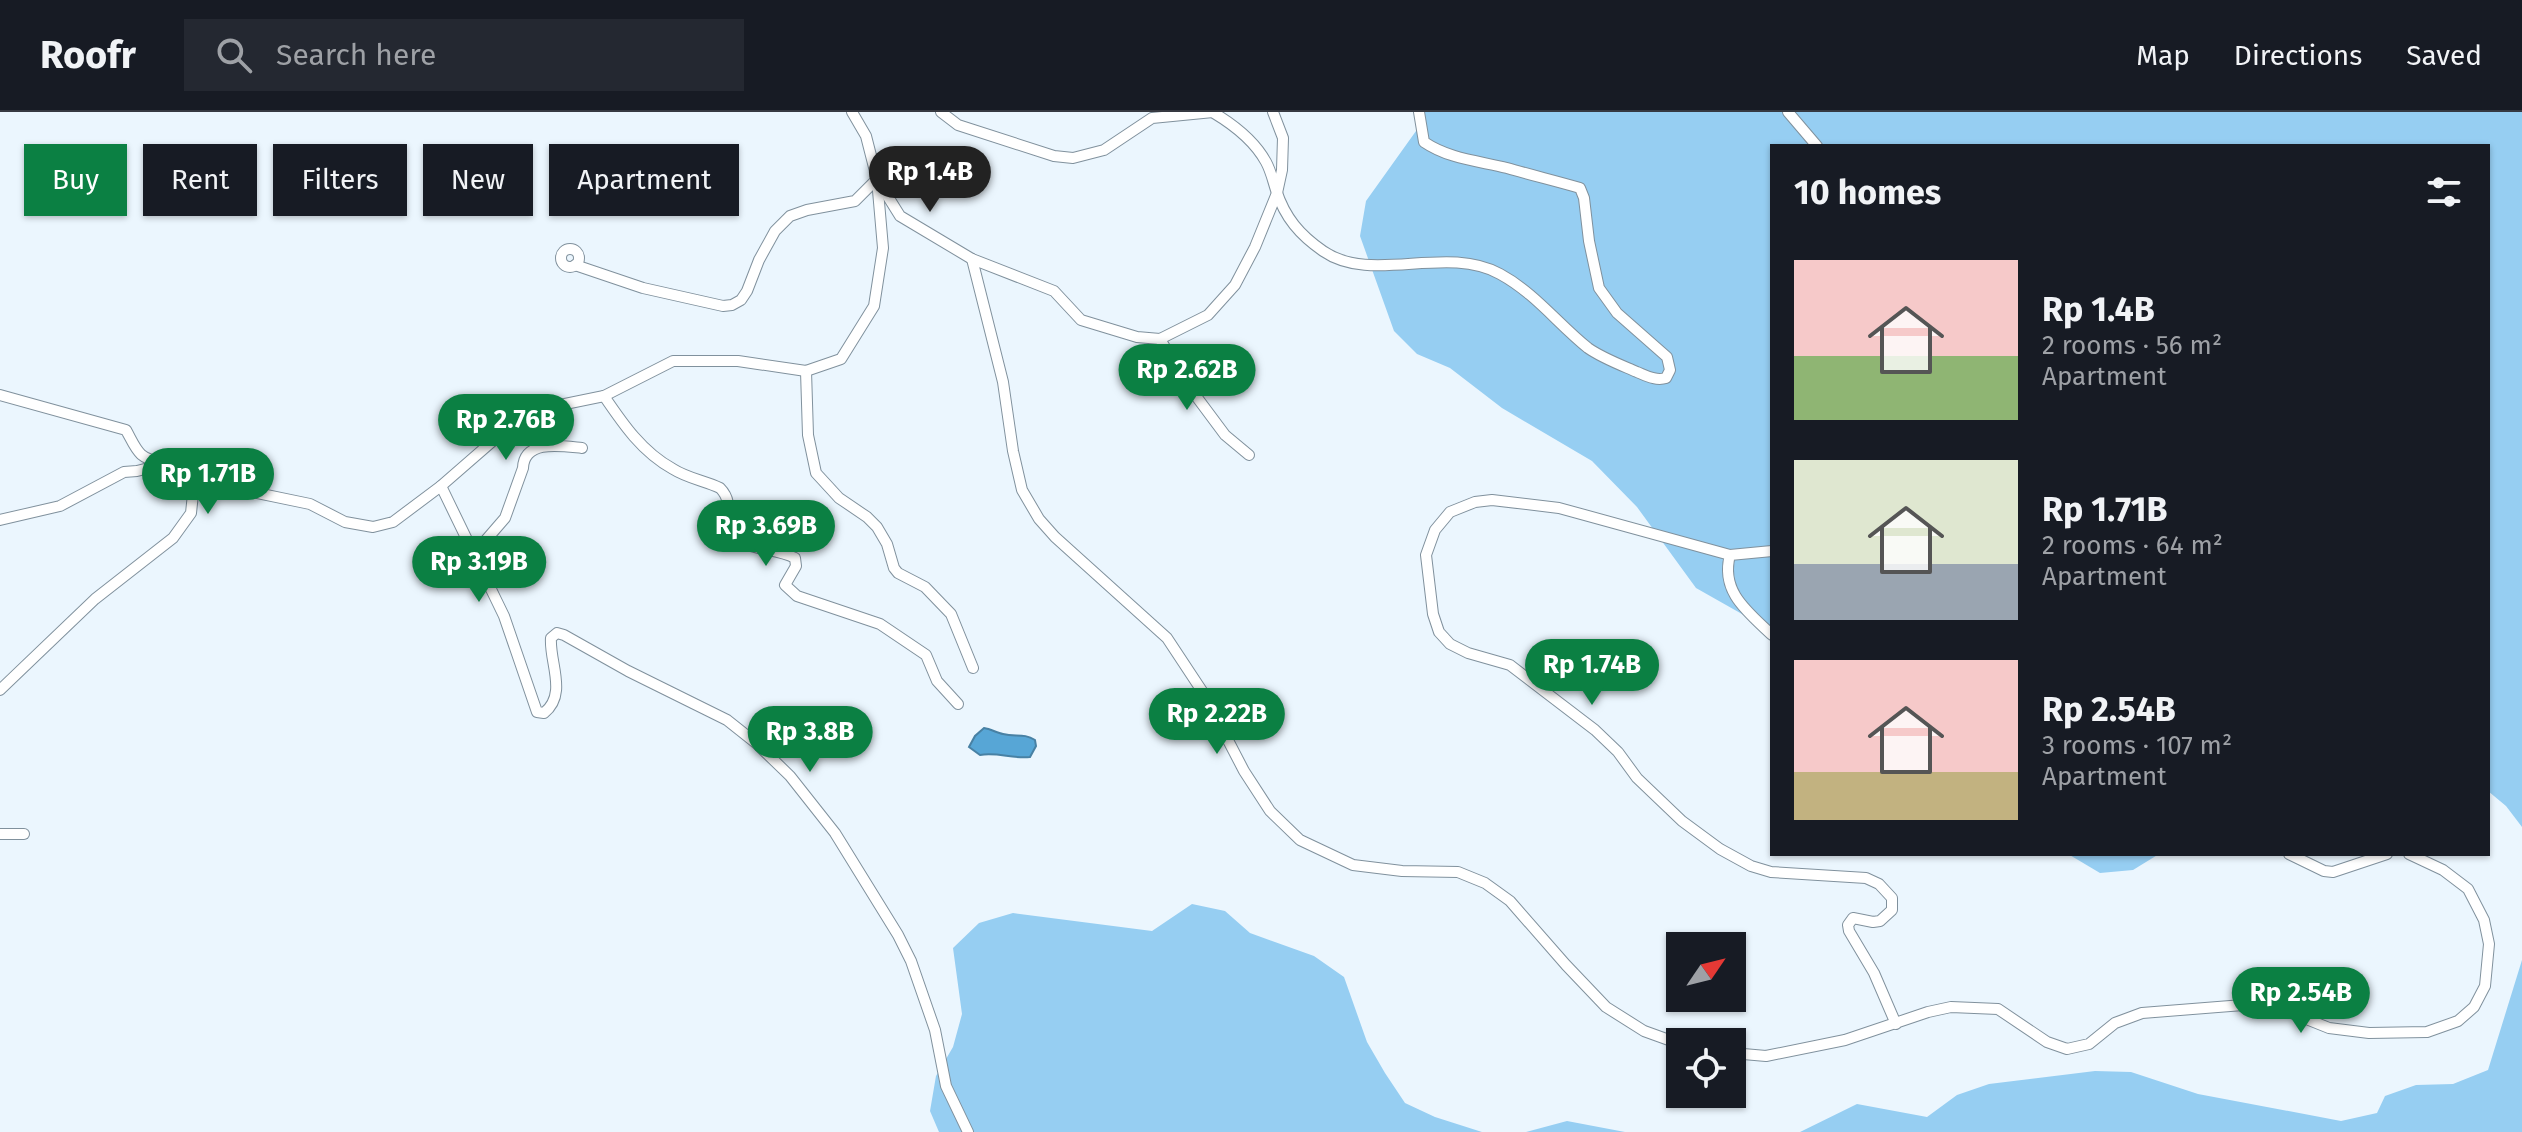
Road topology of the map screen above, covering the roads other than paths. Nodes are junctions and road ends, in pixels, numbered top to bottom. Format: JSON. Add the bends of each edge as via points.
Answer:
{"nodes":[{"id":1,"x":852,"y":112,"type":"edge"},
{"id":2,"x":941,"y":112,"type":"edge"},
{"id":3,"x":1213,"y":112,"type":"edge"},
{"id":4,"x":1273,"y":112,"type":"edge"},
{"id":5,"x":1419,"y":112,"type":"edge"},
{"id":6,"x":1788,"y":112,"type":"edge"},
{"id":7,"x":1815,"y":144,"type":"edge"},
{"id":8,"x":877,"y":179,"type":"junction"},
{"id":9,"x":1277,"y":193,"type":"junction"},
{"id":10,"x":972,"y":259,"type":"junction"},
{"id":11,"x":575,"y":265,"type":"dead end"},
{"id":12,"x":1160,"y":339,"type":"junction"},
{"id":13,"x":806,"y":371,"type":"junction"},
{"id":14,"x":0,"y":395,"type":"edge"},
{"id":15,"x":604,"y":396,"type":"junction"},
{"id":16,"x":582,"y":448,"type":"dead end"},
{"id":17,"x":1249,"y":455,"type":"dead end"},
{"id":18,"x":168,"y":463,"type":"junction"},
{"id":19,"x":195,"y":475,"type":"junction"},
{"id":20,"x":441,"y":486,"type":"junction"},
{"id":21,"x":0,"y":520,"type":"edge"},
{"id":22,"x":1770,"y":551,"type":"edge"},
{"id":23,"x":473,"y":555,"type":"junction"},
{"id":24,"x":1730,"y":555,"type":"junction"},
{"id":25,"x":1770,"y":633,"type":"edge"},
{"id":26,"x":973,"y":668,"type":"dead end"},
{"id":27,"x":0,"y":690,"type":"edge"},
{"id":28,"x":958,"y":704,"type":"dead end"},
{"id":29,"x":0,"y":834,"type":"edge"},
{"id":30,"x":24,"y":834,"type":"dead end"},
{"id":31,"x":2293,"y":856,"type":"edge"},
{"id":32,"x":2381,"y":856,"type":"edge"},
{"id":33,"x":2413,"y":856,"type":"edge"},
{"id":34,"x":1896,"y":1024,"type":"junction"},
{"id":35,"x":1666,"y":1039,"type":"edge"},
{"id":36,"x":1746,"y":1054,"type":"edge"},
{"id":37,"x":968,"y":1132,"type":"edge"}],
"edges":[{"from":1,"to":8,"type":"street","via":[[866,136]]},
{"from":2,"to":3,"type":"street","via":[[958,125],[1073,158],[1104,150],[1152,118]]},
{"from":3,"to":9,"type":"street","via":[[1252,142]]},
{"from":4,"to":9,"type":"street","via":[[1284,152]]},
{"from":5,"to":9,"type":"street","via":[[1424,142],[1433,148],[1580,188],[1599,288],[1617,313],[1667,357],[1666,378],[1658,380],[1590,349],[1536,299],[1488,267],[1458,260],[1391,266],[1328,254],[1301,235]]},
{"from":6,"to":7,"type":"street"},
{"from":8,"to":10,"type":"street","via":[[900,216]]},
{"from":8,"to":11,"type":"street","via":[[855,201],[790,216],[775,231],[747,291],[732,305],[643,288]]},
{"from":8,"to":13,"type":"street","via":[[883,248],[874,306],[841,359]]},
{"from":9,"to":12,"type":"street","via":[[1235,285],[1208,315]]},
{"from":10,"to":12,"type":"street","via":[[1054,291],[1081,320]]},
{"from":10,"to":35,"type":"street","via":[[1003,382],[1022,490],[1055,537],[1167,638],[1270,811],[1300,840],[1353,865],[1458,872],[1485,883],[1510,901],[1606,1007]]},
{"from":12,"to":17,"type":"street","via":[[1225,435]]},
{"from":13,"to":15,"type":"street","via":[[738,361],[673,361]]},
{"from":13,"to":26,"type":"street","via":[[808,435],[816,473],[877,527],[898,573],[925,587],[951,614]]},
{"from":14,"to":18,"type":"street","via":[[126,430],[147,460]]},
{"from":15,"to":20,"type":"street","via":[[526,412]]},
{"from":15,"to":28,"type":"street","via":[[631,436],[656,457],[725,493],[728,530],[735,539],[795,558],[785,585],[790,591],[880,624],[926,655],[937,681]]},
{"from":16,"to":23,"type":"street","via":[[545,445],[530,453],[523,460],[505,518]]},
{"from":18,"to":19,"type":"street"},
{"from":18,"to":21,"type":"street","via":[[124,472],[60,506]]},
{"from":19,"to":20,"type":"street","via":[[310,504],[345,522],[373,527],[393,522]]},
{"from":19,"to":27,"type":"street","via":[[191,513],[173,538],[95,599]]},
{"from":20,"to":23,"type":"street"},
{"from":22,"to":24,"type":"street"},
{"from":23,"to":37,"type":"street","via":[[504,616],[537,712],[551,706],[557,674],[551,638],[557,633],[727,720],[790,776],[835,833],[898,935],[935,1030],[946,1086]]},
{"from":24,"to":25,"type":"street","via":[[1729,586]]},
{"from":24,"to":34,"type":"street","via":[[1559,508],[1492,500],[1450,512],[1435,530],[1426,555],[1433,614],[1450,644],[1510,665],[1595,730],[1637,778],[1699,834],[1751,866],[1771,872],[1866,878],[1884,888],[1894,905],[1889,915],[1873,922],[1853,918],[1848,925]]},
{"from":29,"to":30,"type":"street"},
{"from":31,"to":32,"type":"street","via":[[2333,872]]},
{"from":33,"to":34,"type":"street","via":[[2463,884],[2487,931],[2480,998],[2466,1015],[2441,1028],[2369,1033],[2329,1028],[2262,1005],[2201,1007],[2130,1016],[2089,1044],[2067,1049],[1991,1008],[1951,1007]]},
{"from":34,"to":36,"type":"street","via":[[1766,1056]]}]}
